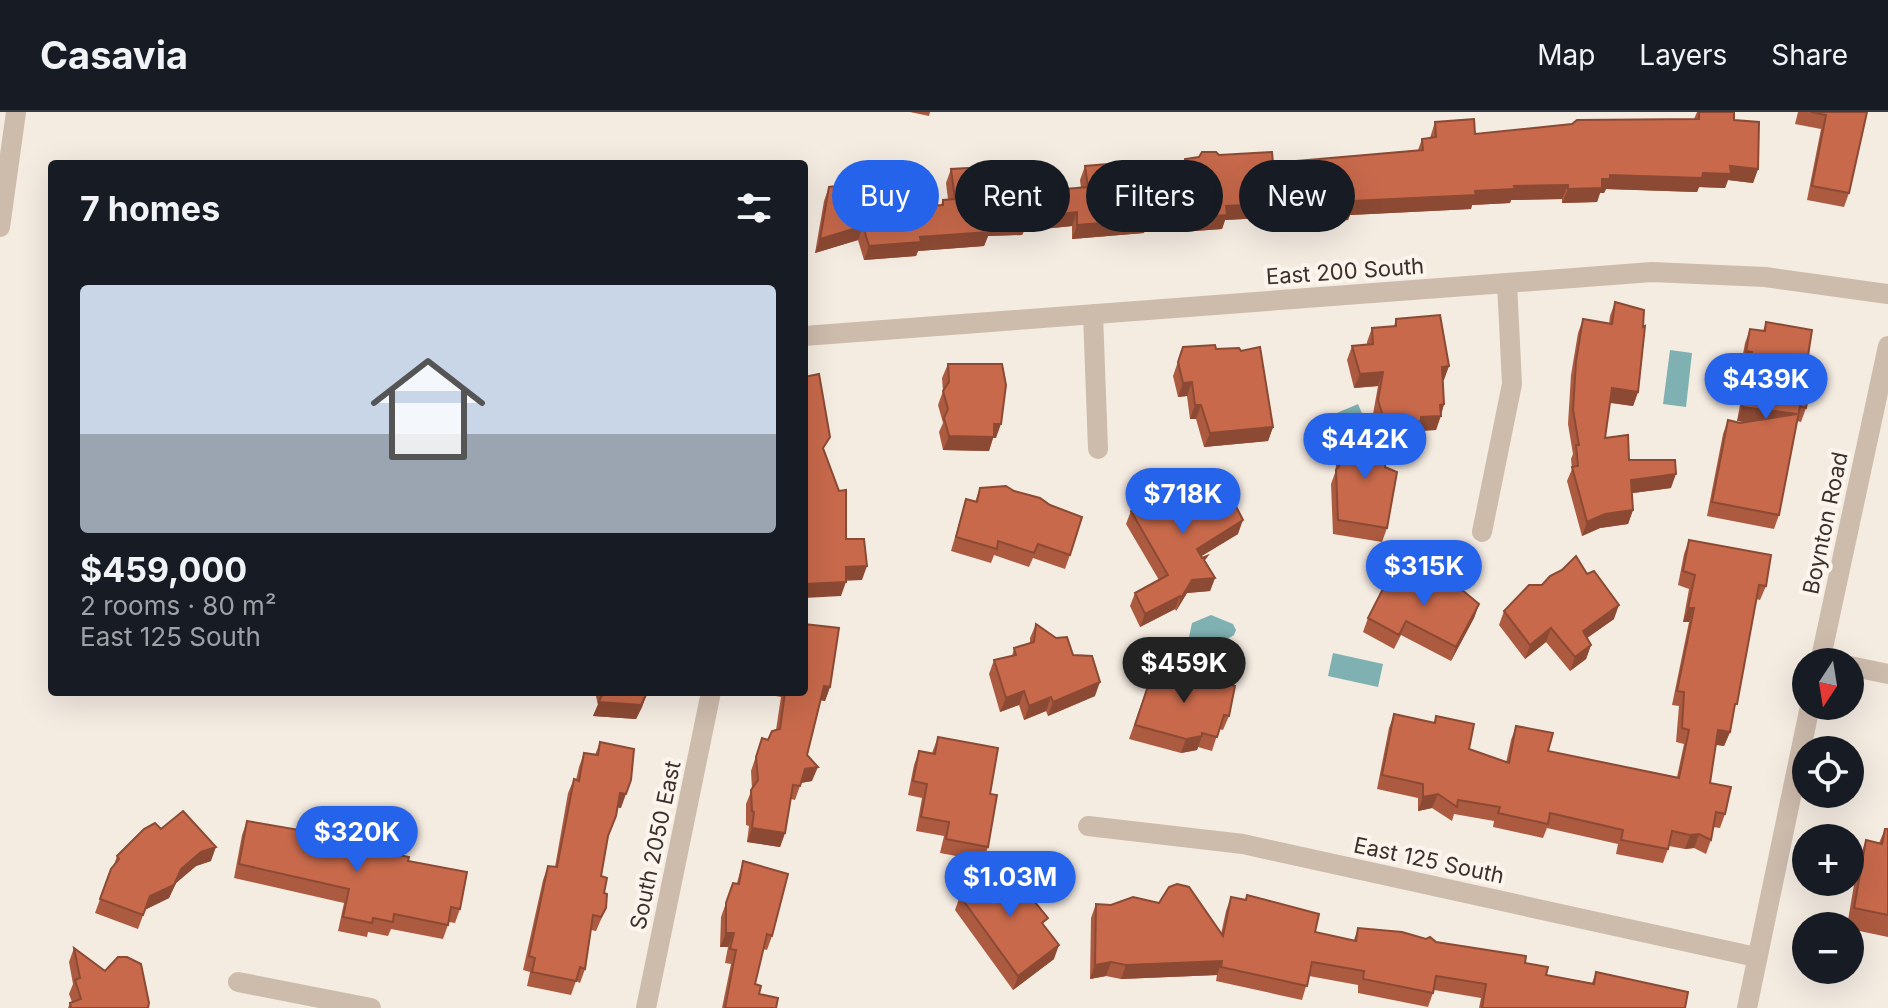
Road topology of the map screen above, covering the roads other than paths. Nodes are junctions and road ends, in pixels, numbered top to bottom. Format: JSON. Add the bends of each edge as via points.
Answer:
{"nodes":[{"id":1,"x":16,"y":112,"type":"edge"},
{"id":2,"x":0,"y":227,"type":"edge"},
{"id":3,"x":1507,"y":283,"type":"junction"},
{"id":4,"x":1888,"y":294,"type":"edge"},
{"id":5,"x":1093,"y":314,"type":"junction"},
{"id":6,"x":808,"y":336,"type":"edge"},
{"id":7,"x":1888,"y":346,"type":"edge"},
{"id":8,"x":1098,"y":449,"type":"dead end"},
{"id":9,"x":1482,"y":532,"type":"dead end"},
{"id":10,"x":1827,"y":648,"type":"edge"},
{"id":11,"x":1864,"y":669,"type":"edge"},
{"id":12,"x":1888,"y":674,"type":"edge"},
{"id":13,"x":710,"y":696,"type":"edge"},
{"id":14,"x":1807,"y":720,"type":"edge"},
{"id":15,"x":1088,"y":826,"type":"dead end"},
{"id":16,"x":1756,"y":957,"type":"junction"},
{"id":17,"x":238,"y":982,"type":"dead end"},
{"id":18,"x":371,"y":1008,"type":"edge"},
{"id":19,"x":646,"y":1008,"type":"edge"},
{"id":20,"x":1747,"y":1008,"type":"edge"}],
"edges":[{"from":1,"to":2,"type":"street"},
{"from":3,"to":4,"type":"street","name":"East 200 South","via":[[1652,272],[1765,277]]},
{"from":3,"to":5,"type":"street","name":"East 200 South"},
{"from":3,"to":9,"type":"street","via":[[1512,384]]},
{"from":5,"to":6,"type":"street","name":"East 200 South"},
{"from":5,"to":8,"type":"street"},
{"from":7,"to":10,"type":"street","name":"Boynton Road"},
{"from":11,"to":12,"type":"street"},
{"from":13,"to":19,"type":"street","name":"South 2050 East"},
{"from":14,"to":16,"type":"street"},
{"from":15,"to":16,"type":"street","name":"East 125 South","via":[[1243,844]]},
{"from":16,"to":20,"type":"street"},
{"from":17,"to":18,"type":"street"}]}
